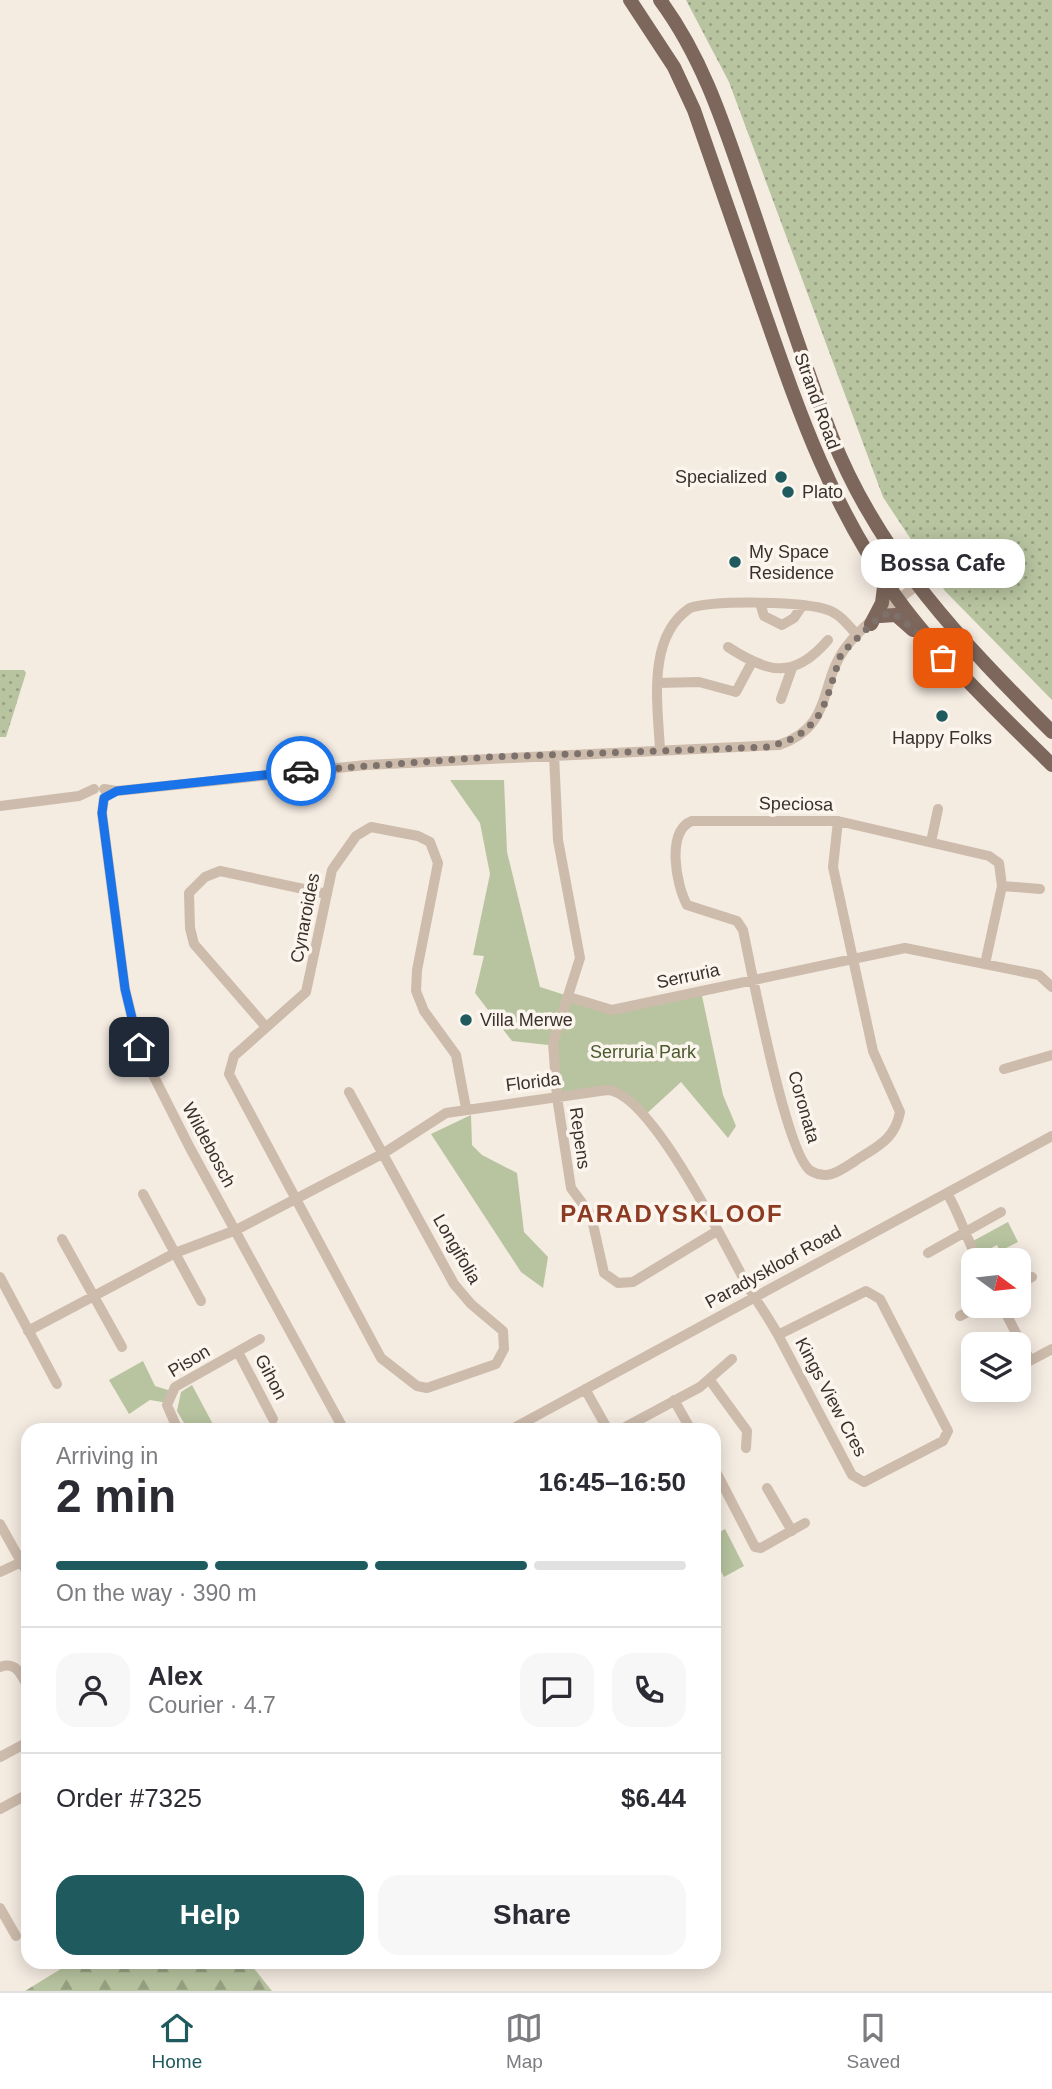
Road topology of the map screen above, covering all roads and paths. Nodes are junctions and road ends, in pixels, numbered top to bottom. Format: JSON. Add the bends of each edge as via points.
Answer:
{"nodes":[{"id":1,"x":630,"y":0,"type":"edge"},
{"id":2,"x":660,"y":0,"type":"edge"},
{"id":3,"x":885,"y":579,"type":"junction"},
{"id":4,"x":916,"y":586,"type":"junction"},
{"id":5,"x":898,"y":600,"type":"junction"},
{"id":6,"x":760,"y":603,"type":"junction"},
{"id":7,"x":802,"y":606,"type":"junction"},
{"id":8,"x":876,"y":620,"type":"junction"},
{"id":9,"x":857,"y":635,"type":"junction"},
{"id":10,"x":828,"y":640,"type":"dead end"},
{"id":11,"x":728,"y":647,"type":"dead end"},
{"id":12,"x":952,"y":661,"type":"junction"},
{"id":13,"x":752,"y":662,"type":"junction"},
{"id":14,"x":792,"y":668,"type":"junction"},
{"id":15,"x":657,"y":683,"type":"junction"},
{"id":16,"x":781,"y":699,"type":"dead end"},
{"id":17,"x":1052,"y":732,"type":"edge"},
{"id":18,"x":660,"y":751,"type":"junction"},
{"id":19,"x":554,"y":755,"type":"junction"},
{"id":20,"x":1052,"y":765,"type":"edge"},
{"id":21,"x":100,"y":795,"type":"junction"},
{"id":22,"x":0,"y":806,"type":"edge"},
{"id":23,"x":938,"y":809,"type":"dead end"},
{"id":24,"x":838,"y":821,"type":"junction"},
{"id":25,"x":931,"y":842,"type":"junction"},
{"id":26,"x":1002,"y":886,"type":"junction"},
{"id":27,"x":1040,"y":889,"type":"dead end"},
{"id":28,"x":327,"y":894,"type":"junction"},
{"id":29,"x":853,"y":958,"type":"junction"},
{"id":30,"x":985,"y":964,"type":"junction"},
{"id":31,"x":754,"y":980,"type":"junction"},
{"id":32,"x":1051,"y":984,"type":"edge"},
{"id":33,"x":569,"y":997,"type":"junction"},
{"id":34,"x":266,"y":1027,"type":"junction"},
{"id":35,"x":1052,"y":1055,"type":"edge"},
{"id":36,"x":1004,"y":1069,"type":"dead end"},
{"id":37,"x":349,"y":1092,"type":"dead end"},
{"id":38,"x":556,"y":1097,"type":"junction"},
{"id":39,"x":466,"y":1108,"type":"junction"},
{"id":40,"x":1052,"y":1136,"type":"edge"},
{"id":41,"x":384,"y":1153,"type":"junction"},
{"id":42,"x":947,"y":1193,"type":"junction"},
{"id":43,"x":143,"y":1194,"type":"dead end"},
{"id":44,"x":295,"y":1199,"type":"junction"},
{"id":45,"x":1001,"y":1212,"type":"dead end"},
{"id":46,"x":236,"y":1230,"type":"junction"},
{"id":47,"x":718,"y":1231,"type":"junction"},
{"id":48,"x":964,"y":1233,"type":"junction"},
{"id":49,"x":62,"y":1239,"type":"dead end"},
{"id":50,"x":972,"y":1248,"type":"edge"},
{"id":51,"x":175,"y":1253,"type":"junction"},
{"id":52,"x":928,"y":1253,"type":"dead end"},
{"id":53,"x":0,"y":1277,"type":"edge"},
{"id":54,"x":93,"y":1296,"type":"junction"},
{"id":55,"x":754,"y":1297,"type":"junction"},
{"id":56,"x":201,"y":1301,"type":"dead end"},
{"id":57,"x":29,"y":1331,"type":"junction"},
{"id":58,"x":778,"y":1335,"type":"junction"},
{"id":59,"x":260,"y":1339,"type":"dead end"},
{"id":60,"x":122,"y":1347,"type":"dead end"},
{"id":61,"x":1052,"y":1349,"type":"edge"},
{"id":62,"x":238,"y":1352,"type":"junction"},
{"id":63,"x":732,"y":1359,"type":"dead end"},
{"id":64,"x":1031,"y":1360,"type":"edge"},
{"id":65,"x":709,"y":1379,"type":"junction"},
{"id":66,"x":57,"y":1384,"type":"dead end"},
{"id":67,"x":585,"y":1389,"type":"junction"},
{"id":68,"x":674,"y":1401,"type":"junction"},
{"id":69,"x":273,"y":1419,"type":"dead end"},
{"id":70,"x":175,"y":1423,"type":"edge"},
{"id":71,"x":340,"y":1423,"type":"edge"},
{"id":72,"x":523,"y":1423,"type":"edge"},
{"id":73,"x":604,"y":1423,"type":"edge"},
{"id":74,"x":633,"y":1423,"type":"edge"},
{"id":75,"x":687,"y":1423,"type":"edge"},
{"id":76,"x":746,"y":1448,"type":"dead end"},
{"id":77,"x":721,"y":1481,"type":"edge"},
{"id":78,"x":767,"y":1488,"type":"dead end"},
{"id":79,"x":805,"y":1523,"type":"dead end"},
{"id":80,"x":0,"y":1524,"type":"edge"},
{"id":81,"x":792,"y":1531,"type":"junction"},
{"id":82,"x":21,"y":1554,"type":"edge"},
{"id":83,"x":21,"y":1562,"type":"edge"},
{"id":84,"x":0,"y":1572,"type":"edge"},
{"id":85,"x":0,"y":1667,"type":"edge"},
{"id":86,"x":21,"y":1675,"type":"edge"},
{"id":87,"x":21,"y":1746,"type":"edge"},
{"id":88,"x":0,"y":1757,"type":"edge"},
{"id":89,"x":21,"y":1797,"type":"edge"},
{"id":90,"x":2,"y":1805,"type":"edge"},
{"id":91,"x":0,"y":1908,"type":"edge"},
{"id":92,"x":16,"y":1936,"type":"dead end"}],
"edges":[{"from":1,"to":3,"type":"main road","name":"Strand Road","via":[[674,67],[694,110],[817,460]]},
{"from":2,"to":4,"type":"main road","name":"Strand Road","via":[[709,85],[833,439],[890,551]]},
{"from":3,"to":5,"type":"main road","name":"Strand Road"},
{"from":3,"to":8,"type":"main road"},
{"from":4,"to":5,"type":"street"},
{"from":4,"to":17,"type":"main road","name":"Strand Road"},
{"from":5,"to":8,"type":"street"},
{"from":5,"to":12,"type":"main road","name":"Strand Road"},
{"from":6,"to":7,"type":"street"},
{"from":6,"to":7,"type":"street","via":[[770,622],[782,625]]},
{"from":6,"to":15,"type":"street","via":[[696,606],[686,611],[660,657]]},
{"from":7,"to":9,"type":"street","via":[[830,610]]},
{"from":8,"to":9,"type":"street"},
{"from":8,"to":12,"type":"main road","via":[[891,613],[901,618],[934,653]]},
{"from":9,"to":18,"type":"street","via":[[836,666],[821,711],[797,737],[770,747]]},
{"from":10,"to":14,"type":"street","via":[[811,658]]},
{"from":11,"to":13,"type":"street"},
{"from":12,"to":20,"type":"main road","name":"Strand Road"},
{"from":13,"to":14,"type":"street"},
{"from":13,"to":15,"type":"street","via":[[736,692],[699,682]]},
{"from":14,"to":16,"type":"street"},
{"from":15,"to":18,"type":"street"},
{"from":18,"to":19,"type":"street"},
{"from":19,"to":21,"type":"street","via":[[353,766]]},
{"from":19,"to":33,"type":"street","via":[[558,840],[580,945],[580,965]]},
{"from":21,"to":22,"type":"street"},
{"from":21,"to":46,"type":"street","name":"Wildebosch","via":[[133,1030]]},
{"from":23,"to":25,"type":"street"},
{"from":24,"to":25,"type":"street","name":"Speciosa"},
{"from":24,"to":29,"type":"street","name":"Coronata","via":[[833,867]]},
{"from":24,"to":31,"type":"street","name":"Speciosa","via":[[692,821],[680,830],[675,848],[684,900],[692,909],[741,925]]},
{"from":25,"to":26,"type":"street","name":"Speciosa","via":[[989,856],[999,863]]},
{"from":26,"to":27,"type":"street"},
{"from":26,"to":30,"type":"street"},
{"from":28,"to":34,"type":"street","name":"Cynaroides","via":[[306,992]]},
{"from":28,"to":34,"type":"street","via":[[220,872],[205,877],[189,893],[194,944]]},
{"from":28,"to":39,"type":"street","name":"Cynaroides","via":[[334,864],[366,828],[378,827],[430,842],[438,863],[416,970],[416,991],[456,1055]]},
{"from":29,"to":30,"type":"street","name":"Serruria","via":[[905,948]]},
{"from":29,"to":31,"type":"street","name":"Serruria"},
{"from":29,"to":31,"type":"street","name":"Coronata","via":[[873,1051],[900,1112],[891,1137],[830,1176],[809,1170],[800,1156]]},
{"from":30,"to":32,"type":"street","name":"Serruria","via":[[1039,975]]},
{"from":31,"to":33,"type":"street","name":"Serruria","via":[[612,1010]]},
{"from":33,"to":38,"type":"street","name":"Repens","via":[[553,1043]]},
{"from":34,"to":44,"type":"street","name":"Cynaroides","via":[[234,1056],[229,1074]]},
{"from":35,"to":36,"type":"street"},
{"from":37,"to":41,"type":"street","name":"Longifolia"},
{"from":38,"to":39,"type":"street","name":"Florida"},
{"from":38,"to":47,"type":"street","name":"Florida","via":[[607,1090],[623,1094],[685,1171]]},
{"from":38,"to":47,"type":"street","name":"Repens","via":[[570,1188],[591,1215],[607,1277],[618,1283],[633,1282]]},
{"from":39,"to":41,"type":"street","name":"Florida","via":[[437,1116]]},
{"from":40,"to":42,"type":"street","name":"Paradyskloof Road"},
{"from":41,"to":44,"type":"street","name":"Florida"},
{"from":41,"to":44,"type":"street","name":"Longifolia","via":[[461,1295],[503,1331],[504,1349],[496,1364],[427,1388],[389,1366]]},
{"from":42,"to":48,"type":"street","via":[[963,1220]]},
{"from":42,"to":55,"type":"street","name":"Paradyskloof Road"},
{"from":43,"to":51,"type":"street"},
{"from":44,"to":46,"type":"street","name":"Florida"},
{"from":45,"to":48,"type":"street"},
{"from":46,"to":51,"type":"street","name":"Florida"},
{"from":46,"to":71,"type":"street","name":"Wildebosch"},
{"from":47,"to":55,"type":"street","name":"Florida"},
{"from":48,"to":50,"type":"street"},
{"from":48,"to":52,"type":"street"},
{"from":49,"to":54,"type":"street"},
{"from":51,"to":54,"type":"street","name":"Florida"},
{"from":51,"to":56,"type":"street"},
{"from":53,"to":57,"type":"street"},
{"from":54,"to":57,"type":"street","name":"Florida"},
{"from":54,"to":60,"type":"street"},
{"from":55,"to":58,"type":"street","name":"Kings View Cres"},
{"from":55,"to":67,"type":"street","name":"Paradyskloof Road"},
{"from":57,"to":66,"type":"street"},
{"from":58,"to":58,"type":"street","name":"Kings View Cres","via":[[856,1479],[870,1481],[947,1437],[947,1423],[875,1294],[860,1292]]},
{"from":59,"to":62,"type":"street","name":"Pison"},
{"from":61,"to":64,"type":"street"},
{"from":62,"to":69,"type":"street","name":"Gihon"},
{"from":62,"to":70,"type":"street","name":"Pison","via":[[171,1391],[167,1405]]},
{"from":63,"to":65,"type":"street"},
{"from":65,"to":68,"type":"street"},
{"from":65,"to":76,"type":"street","via":[[747,1431]]},
{"from":67,"to":72,"type":"street","name":"Paradyskloof Road"},
{"from":67,"to":73,"type":"street"},
{"from":68,"to":74,"type":"street"},
{"from":68,"to":75,"type":"street"},
{"from":77,"to":81,"type":"street","via":[[755,1547]]},
{"from":78,"to":81,"type":"street"},
{"from":79,"to":81,"type":"street"},
{"from":80,"to":82,"type":"street"},
{"from":83,"to":84,"type":"street"},
{"from":85,"to":86,"type":"street","via":[[17,1668]]},
{"from":87,"to":88,"type":"street"},
{"from":89,"to":90,"type":"street"},
{"from":91,"to":92,"type":"street"}]}
